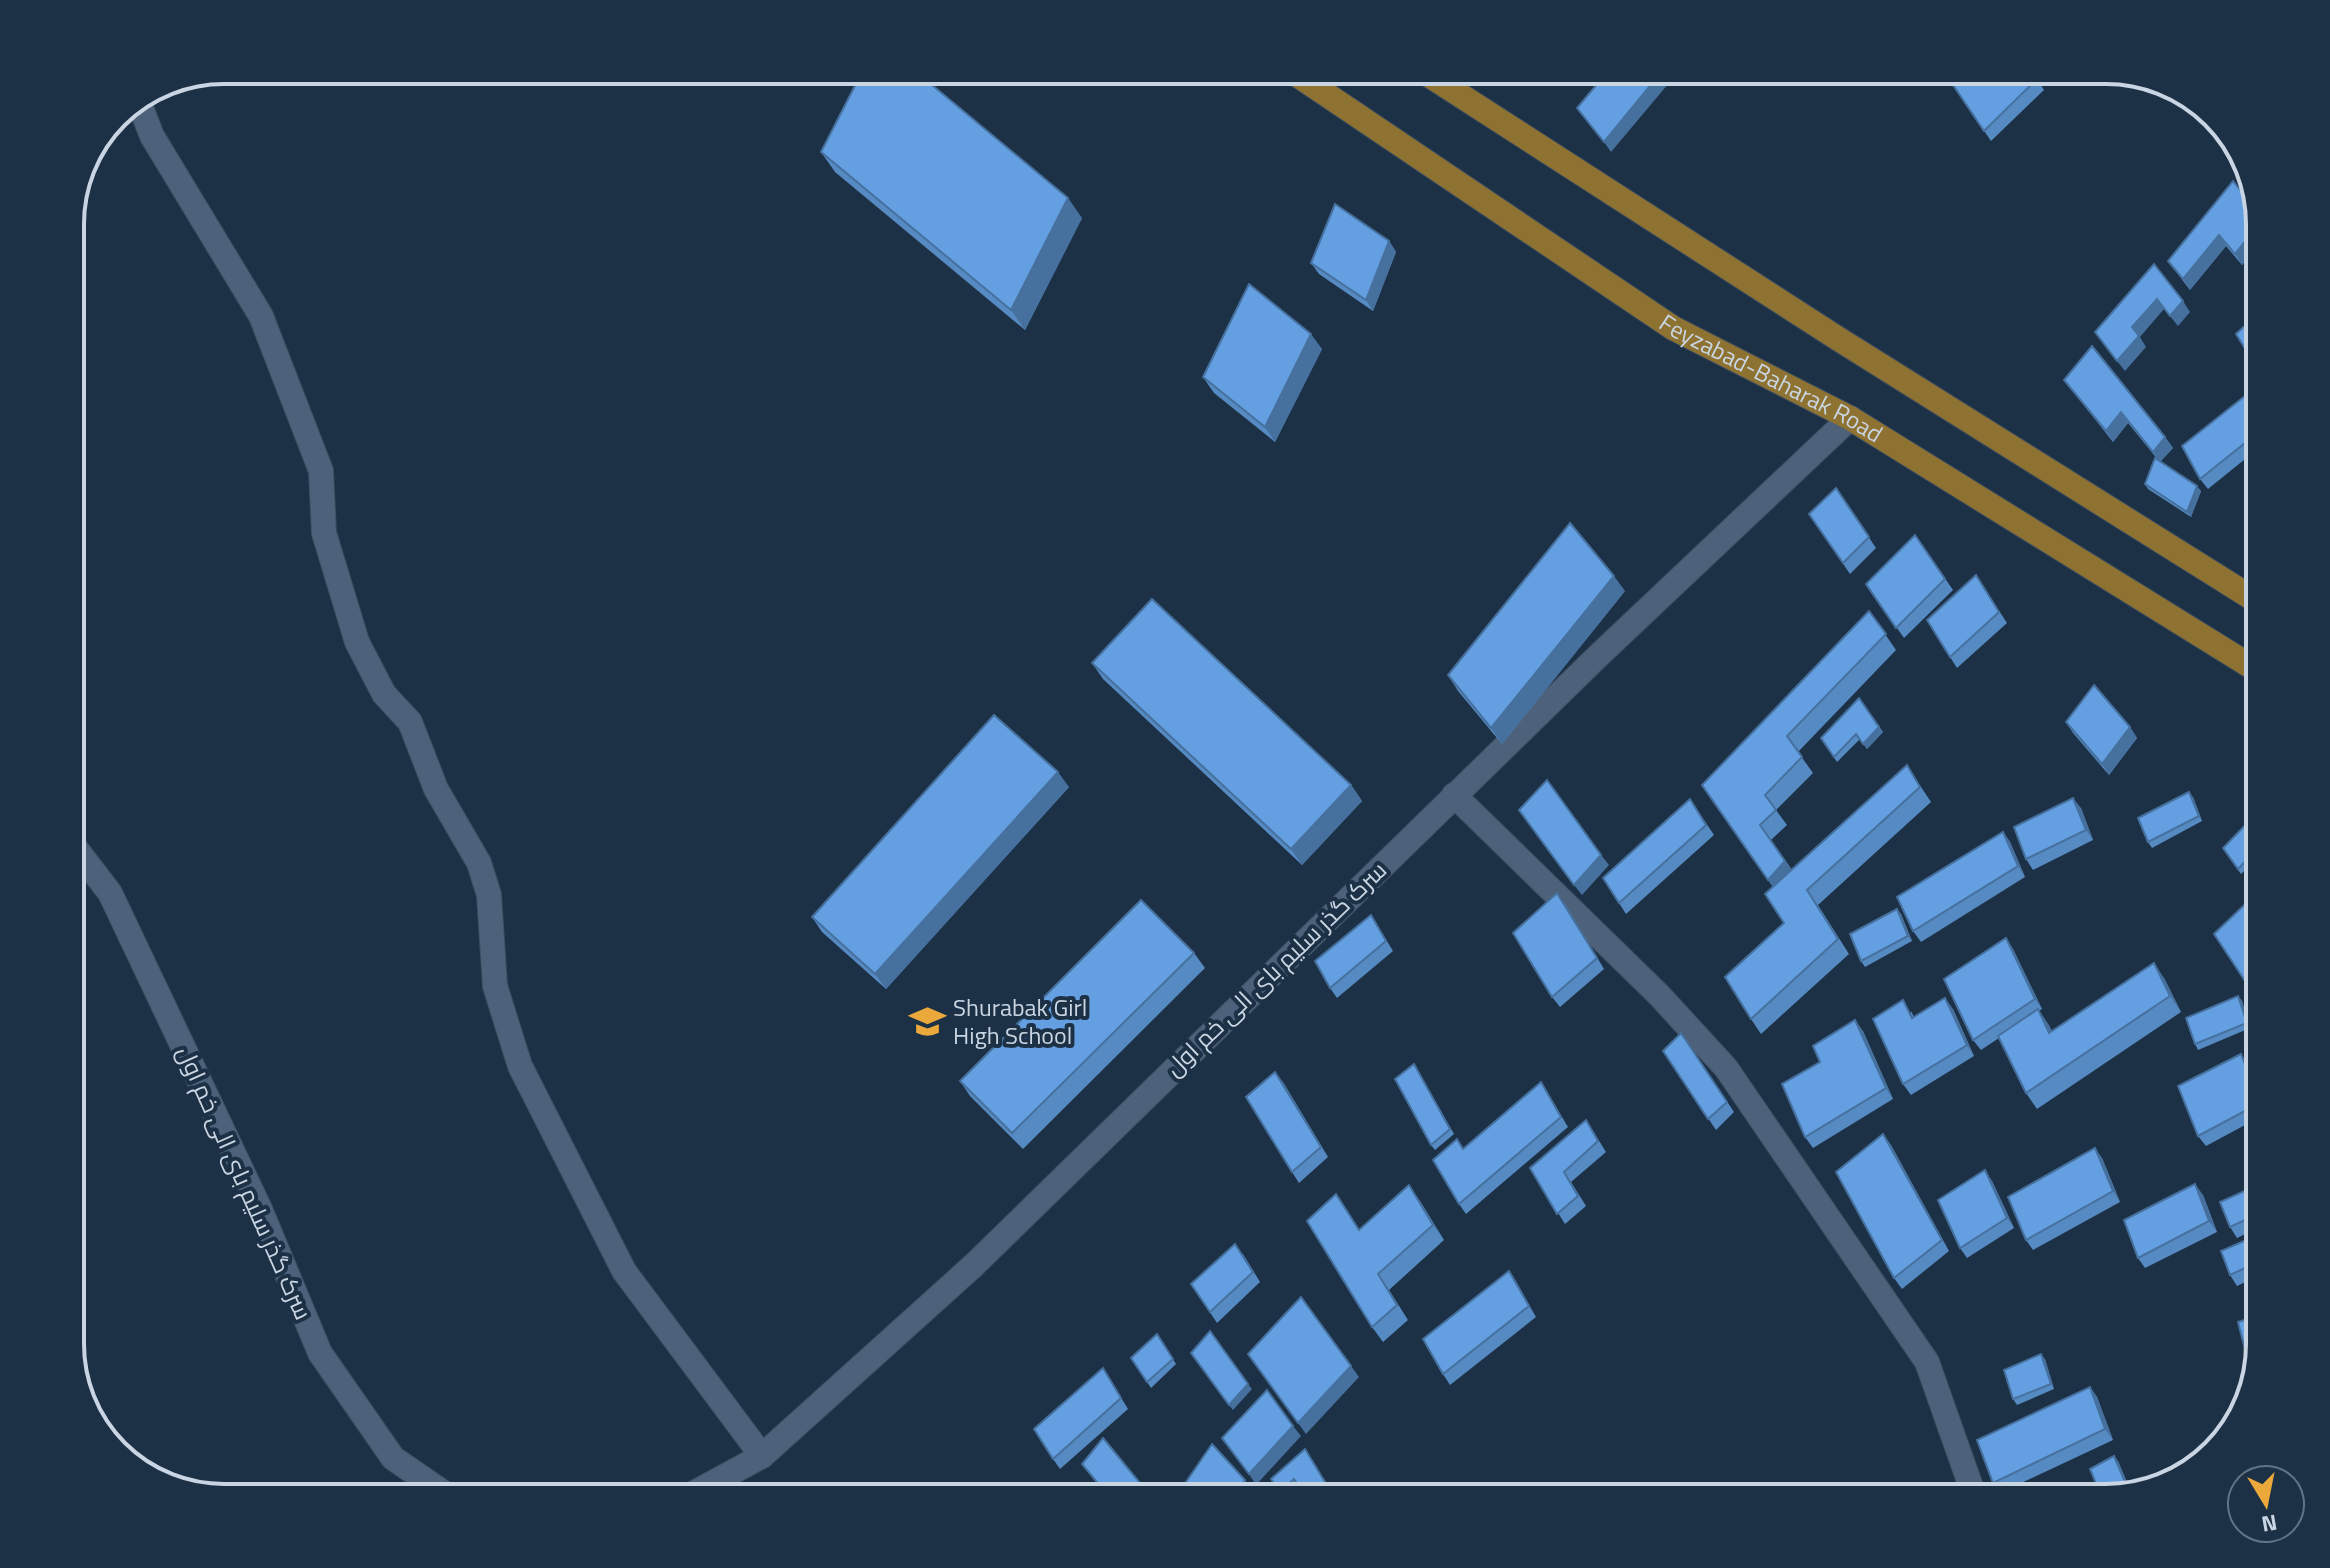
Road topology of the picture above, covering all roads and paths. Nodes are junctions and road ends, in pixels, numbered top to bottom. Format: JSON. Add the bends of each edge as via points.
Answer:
{"nodes":[{"id":1,"x":1311,"y":84,"type":"edge"},
{"id":2,"x":1443,"y":84,"type":"edge"},
{"id":3,"x":142,"y":111,"type":"edge"},
{"id":4,"x":1850,"y":418,"type":"junction"},
{"id":5,"x":2246,"y":594,"type":"edge"},
{"id":6,"x":2246,"y":663,"type":"edge"},
{"id":7,"x":1454,"y":795,"type":"junction"},
{"id":8,"x":84,"y":859,"type":"edge"},
{"id":9,"x":762,"y":1456,"type":"junction"},
{"id":10,"x":431,"y":1484,"type":"edge"},
{"id":11,"x":711,"y":1484,"type":"edge"},
{"id":12,"x":1970,"y":1484,"type":"edge"}],
"edges":[{"from":1,"to":4,"type":"main road","name":"Feyzabad-Baharak Road","via":[[1673,328]]},
{"from":2,"to":5,"type":"main road"},
{"from":3,"to":9,"type":"street","via":[[152,136],[261,316],[321,471],[324,533],[357,642],[384,694],[410,722],[436,789],[479,863],[489,895],[495,986],[520,1066],[624,1271]]},
{"from":4,"to":6,"type":"main road","name":"Feyzabad-Baharak Road"},
{"from":4,"to":7,"type":"street","name":"سرک گذر سلیم بای الی خم اول"},
{"from":7,"to":9,"type":"street","name":"سرک گذر سلیم بای الی خم اول","via":[[974,1265]]},
{"from":7,"to":12,"type":"street","via":[[1659,995],[1726,1068],[1927,1362]]},
{"from":8,"to":10,"type":"street","name":"سرک گذر سلیم بای الی خم اول","via":[[110,893],[260,1209],[320,1353],[393,1458]]},
{"from":9,"to":11,"type":"street","name":"سرک گذر سلیم بای الی خم اول"}]}
